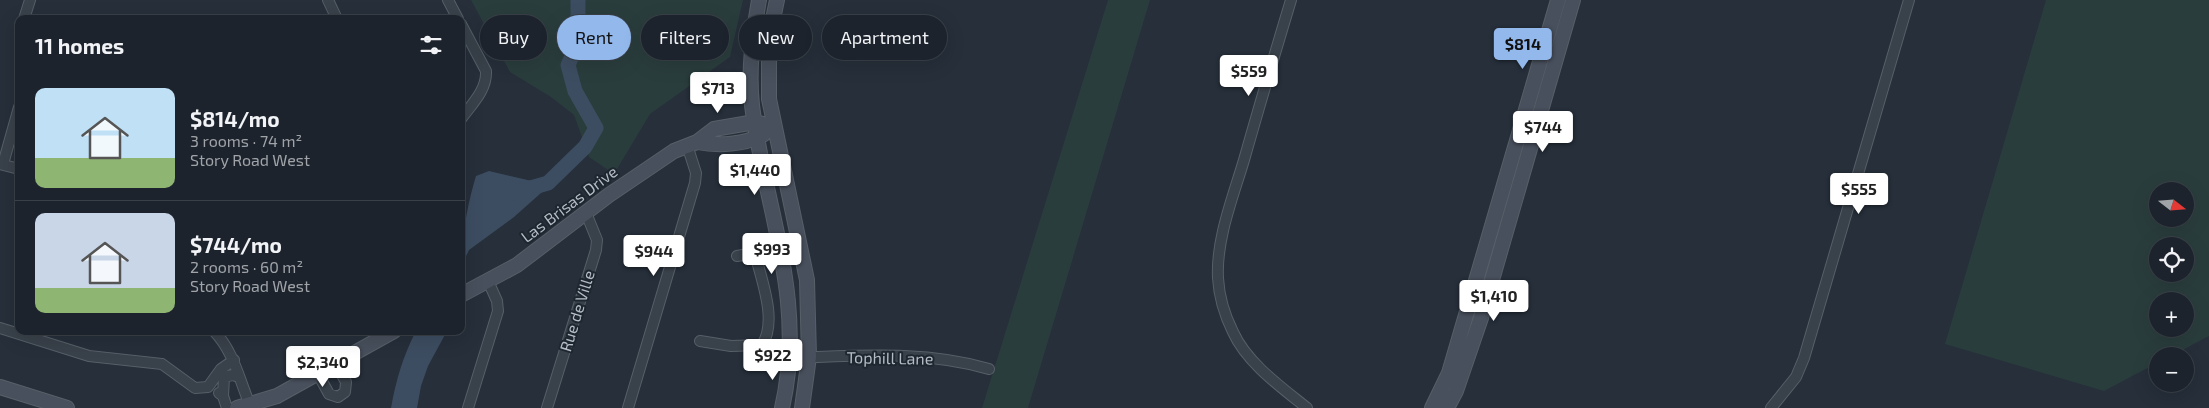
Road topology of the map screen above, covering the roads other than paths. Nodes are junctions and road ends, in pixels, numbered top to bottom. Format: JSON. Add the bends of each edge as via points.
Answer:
{"nodes":[{"id":1,"x":30,"y":0,"type":"edge"},
{"id":2,"x":328,"y":0,"type":"edge"},
{"id":3,"x":448,"y":0,"type":"edge"},
{"id":4,"x":759,"y":0,"type":"edge"},
{"id":5,"x":777,"y":0,"type":"edge"},
{"id":6,"x":1291,"y":0,"type":"edge"},
{"id":7,"x":1558,"y":0,"type":"edge"},
{"id":8,"x":1573,"y":0,"type":"edge"},
{"id":9,"x":1908,"y":0,"type":"edge"},
{"id":10,"x":25,"y":15,"type":"edge"},
{"id":11,"x":335,"y":15,"type":"edge"},
{"id":12,"x":456,"y":15,"type":"edge"},
{"id":13,"x":465,"y":31,"type":"edge"},
{"id":14,"x":465,"y":111,"type":"edge"},
{"id":15,"x":15,"y":120,"type":"edge"},
{"id":16,"x":755,"y":122,"type":"junction"},
{"id":17,"x":775,"y":128,"type":"junction"},
{"id":18,"x":757,"y":138,"type":"junction"},
{"id":19,"x":692,"y":143,"type":"junction"},
{"id":20,"x":1,"y":164,"type":"edge"},
{"id":21,"x":15,"y":168,"type":"edge"},
{"id":22,"x":1512,"y":208,"type":"junction"},
{"id":23,"x":1497,"y":210,"type":"junction"},
{"id":24,"x":586,"y":214,"type":"junction"},
{"id":25,"x":782,"y":248,"type":"junction"},
{"id":26,"x":755,"y":253,"type":"junction"},
{"id":27,"x":737,"y":256,"type":"dead end"},
{"id":28,"x":488,"y":281,"type":"junction"},
{"id":29,"x":465,"y":293,"type":"edge"},
{"id":30,"x":1472,"y":294,"type":"junction"},
{"id":31,"x":1486,"y":299,"type":"junction"},
{"id":32,"x":0,"y":328,"type":"edge"},
{"id":33,"x":15,"y":333,"type":"edge"},
{"id":34,"x":22,"y":335,"type":"edge"},
{"id":35,"x":218,"y":335,"type":"edge"},
{"id":36,"x":387,"y":335,"type":"edge"},
{"id":37,"x":700,"y":341,"type":"dead end"},
{"id":38,"x":809,"y":357,"type":"junction"},
{"id":39,"x":790,"y":358,"type":"junction"},
{"id":40,"x":234,"y":360,"type":"junction"},
{"id":41,"x":336,"y":364,"type":"junction"},
{"id":42,"x":989,"y":369,"type":"dead end"},
{"id":43,"x":318,"y":374,"type":"junction"},
{"id":44,"x":239,"y":377,"type":"junction"},
{"id":45,"x":213,"y":381,"type":"junction"},
{"id":46,"x":0,"y":387,"type":"edge"},
{"id":47,"x":223,"y":396,"type":"junction"},
{"id":48,"x":244,"y":406,"type":"edge"},
{"id":49,"x":67,"y":408,"type":"edge"},
{"id":50,"x":227,"y":408,"type":"edge"},
{"id":51,"x":468,"y":408,"type":"edge"},
{"id":52,"x":547,"y":408,"type":"edge"},
{"id":53,"x":628,"y":408,"type":"edge"},
{"id":54,"x":782,"y":408,"type":"edge"},
{"id":55,"x":802,"y":408,"type":"edge"},
{"id":56,"x":1307,"y":408,"type":"edge"},
{"id":57,"x":1432,"y":408,"type":"edge"},
{"id":58,"x":1448,"y":408,"type":"edge"},
{"id":59,"x":1771,"y":408,"type":"edge"}],
"edges":[{"from":1,"to":10,"type":"street"},
{"from":2,"to":11,"type":"street"},
{"from":3,"to":12,"type":"street"},
{"from":4,"to":16,"type":"street","via":[[751,42],[750,73]]},
{"from":5,"to":17,"type":"street","via":[[769,38],[768,70]]},
{"from":6,"to":56,"type":"street","via":[[1231,201],[1220,250],[1218,277],[1221,298],[1234,334],[1251,358]]},
{"from":7,"to":23,"type":"street"},
{"from":8,"to":22,"type":"street"},
{"from":9,"to":59,"type":"street","via":[[1804,358],[1796,377]]},
{"from":13,"to":14,"type":"street","via":[[486,70],[484,87]]},
{"from":15,"to":20,"type":"street"},
{"from":16,"to":17,"type":"street","name":"Las Brisas Drive"},
{"from":16,"to":18,"type":"street"},
{"from":16,"to":19,"type":"street","name":"Las Brisas Drive","via":[[714,129]]},
{"from":17,"to":18,"type":"street"},
{"from":17,"to":38,"type":"street","via":[[807,280]]},
{"from":18,"to":19,"type":"street","via":[[714,146]]},
{"from":18,"to":25,"type":"street"},
{"from":19,"to":24,"type":"street","name":"Las Brisas Drive","via":[[660,158]]},
{"from":19,"to":53,"type":"street","via":[[696,183]]},
{"from":20,"to":21,"type":"street"},
{"from":22,"to":23,"type":"street"},
{"from":22,"to":31,"type":"street"},
{"from":23,"to":30,"type":"street"},
{"from":24,"to":28,"type":"street","name":"Las Brisas Drive","via":[[517,265]]},
{"from":24,"to":52,"type":"street","name":"Rue de Ville","via":[[597,240],[596,250]]},
{"from":25,"to":26,"type":"street"},
{"from":25,"to":39,"type":"street","via":[[789,305]]},
{"from":26,"to":27,"type":"street"},
{"from":26,"to":37,"type":"street","via":[[769,312],[764,343],[731,346]]},
{"from":28,"to":29,"type":"street","name":"Las Brisas Drive"},
{"from":28,"to":51,"type":"street","via":[[498,311]]},
{"from":30,"to":31,"type":"street"},
{"from":30,"to":57,"type":"street","via":[[1449,373]]},
{"from":31,"to":58,"type":"street"},
{"from":32,"to":33,"type":"street"},
{"from":34,"to":45,"type":"street","via":[[89,356],[162,364],[195,388],[208,387]]},
{"from":35,"to":40,"type":"street"},
{"from":36,"to":41,"type":"street"},
{"from":38,"to":39,"type":"street","name":"Tophill Lane"},
{"from":38,"to":42,"type":"street","name":"Tophill Lane","via":[[913,356],[956,360]]},
{"from":38,"to":55,"type":"street"},
{"from":39,"to":54,"type":"street"},
{"from":40,"to":44,"type":"street"},
{"from":40,"to":45,"type":"street","via":[[221,369]]},
{"from":41,"to":43,"type":"street"},
{"from":41,"to":43,"type":"street","via":[[346,382],[345,392],[338,397],[329,394]]},
{"from":43,"to":48,"type":"street","via":[[277,396]]},
{"from":44,"to":47,"type":"street","via":[[224,377]]},
{"from":44,"to":48,"type":"street"},
{"from":45,"to":47,"type":"street"},
{"from":46,"to":49,"type":"street"},
{"from":47,"to":50,"type":"street"}]}
